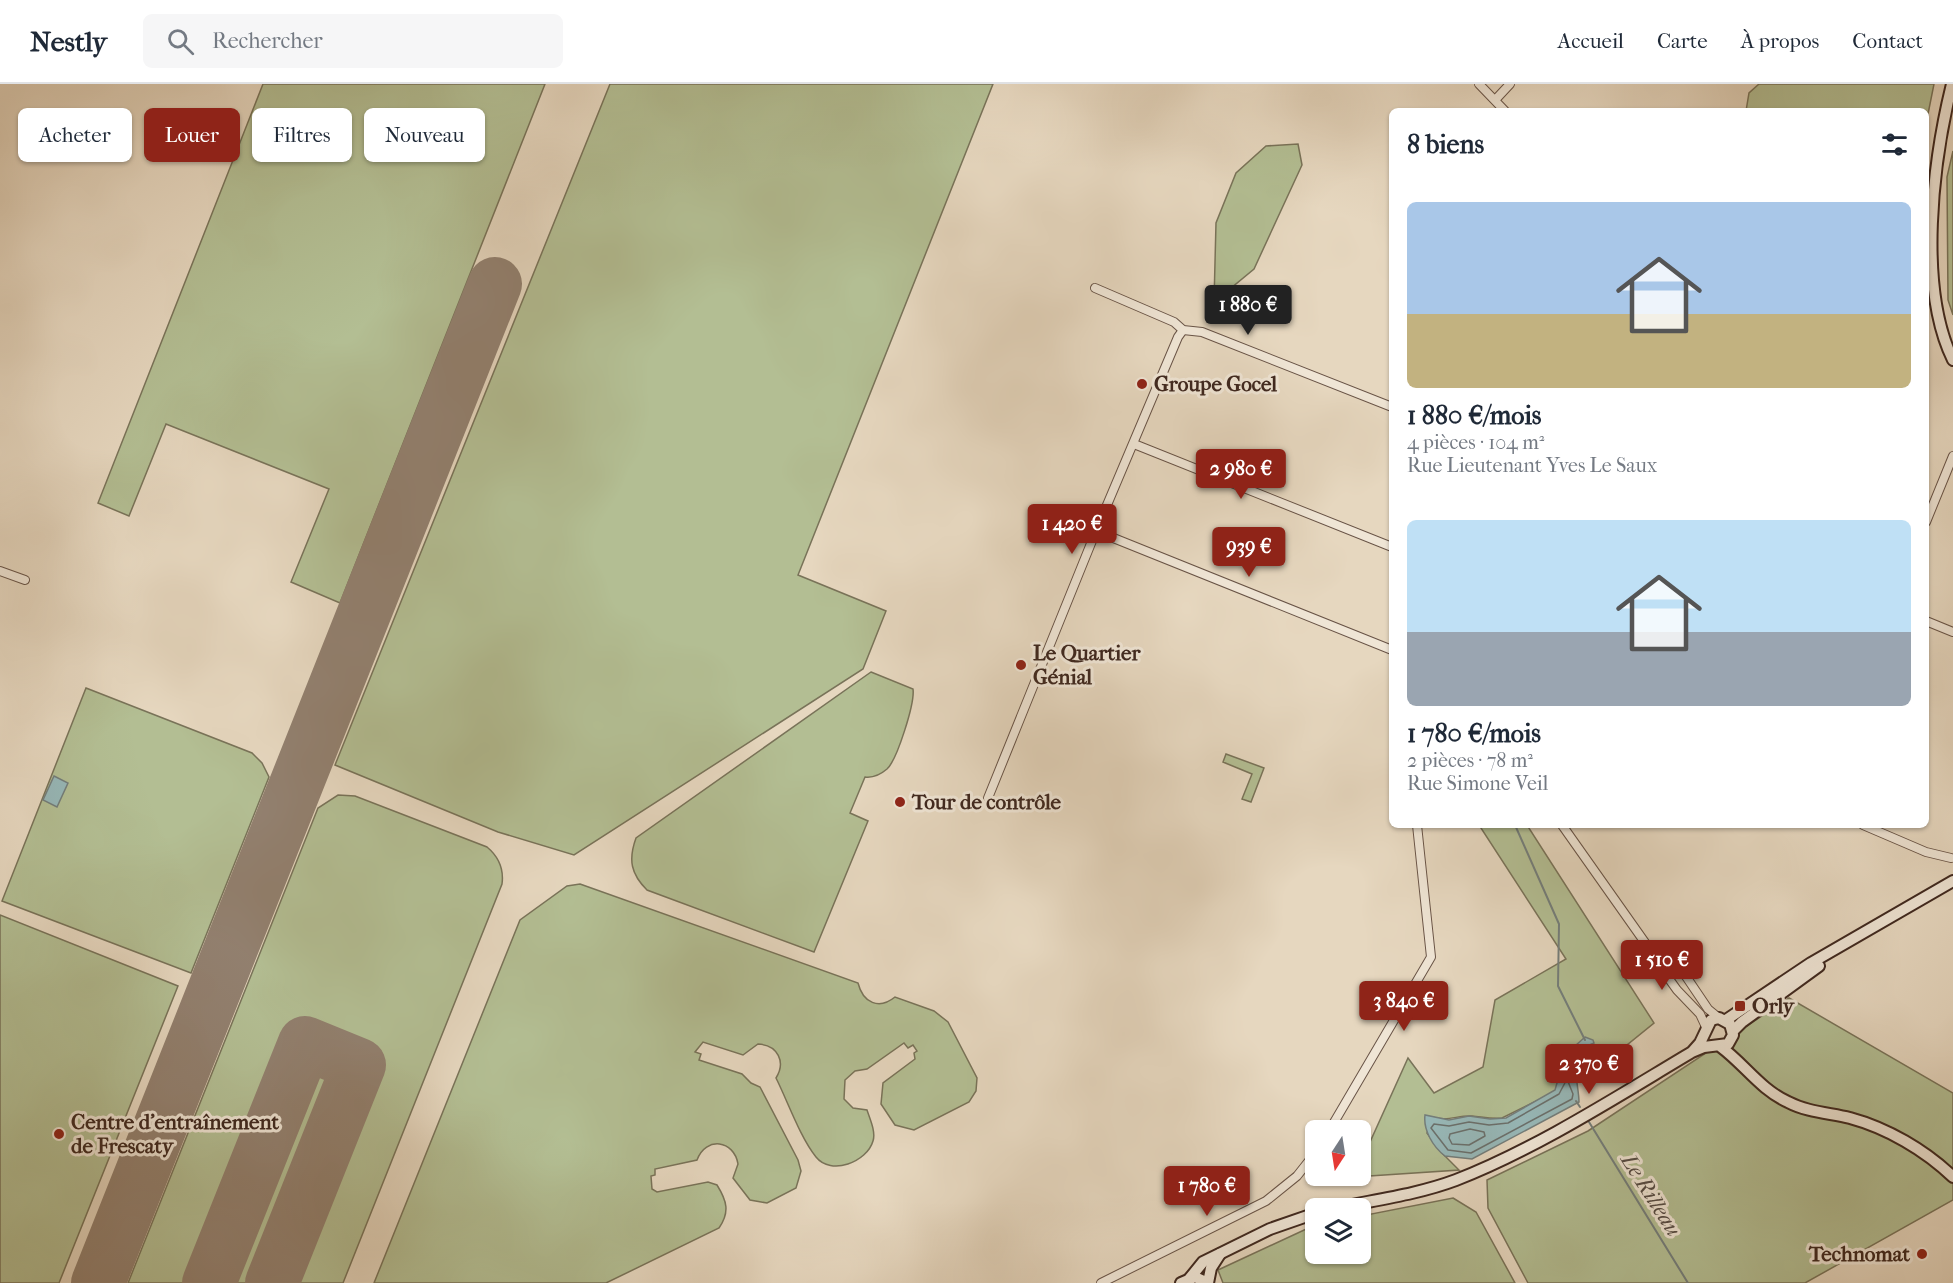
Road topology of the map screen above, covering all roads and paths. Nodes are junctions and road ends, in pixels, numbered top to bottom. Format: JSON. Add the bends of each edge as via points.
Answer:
{"nodes":[{"id":1,"x":1479,"y":84,"type":"edge"},
{"id":2,"x":1510,"y":84,"type":"edge"},
{"id":3,"x":1952,"y":84,"type":"edge"},
{"id":4,"x":1496,"y":99,"type":"junction"},
{"id":5,"x":1503,"y":108,"type":"edge"},
{"id":6,"x":1095,"y":288,"type":"dead end"},
{"id":7,"x":1183,"y":330,"type":"junction"},
{"id":8,"x":1953,"y":360,"type":"edge"},
{"id":9,"x":1389,"y":406,"type":"edge"},
{"id":10,"x":1134,"y":444,"type":"junction"},
{"id":11,"x":1953,"y":456,"type":"edge"},
{"id":12,"x":1929,"y":515,"type":"edge"},
{"id":13,"x":1096,"y":531,"type":"junction"},
{"id":14,"x":1389,"y":546,"type":"edge"},
{"id":15,"x":0,"y":571,"type":"edge"},
{"id":16,"x":25,"y":580,"type":"dead end"},
{"id":17,"x":1929,"y":622,"type":"edge"},
{"id":18,"x":1953,"y":632,"type":"edge"},
{"id":19,"x":1389,"y":649,"type":"edge"},
{"id":20,"x":988,"y":798,"type":"dead end"},
{"id":21,"x":1417,"y":828,"type":"edge"},
{"id":22,"x":1564,"y":828,"type":"edge"},
{"id":23,"x":1870,"y":828,"type":"edge"},
{"id":24,"x":1950,"y":858,"type":"dead end"},
{"id":25,"x":1953,"y":881,"type":"edge"},
{"id":26,"x":1646,"y":944,"type":"junction"},
{"id":27,"x":1840,"y":948,"type":"junction"},
{"id":28,"x":1681,"y":969,"type":"junction"},
{"id":29,"x":1668,"y":978,"type":"junction"},
{"id":30,"x":1723,"y":1019,"type":"junction"},
{"id":31,"x":1706,"y":1031,"type":"junction"},
{"id":32,"x":1733,"y":1034,"type":"junction"},
{"id":33,"x":1717,"y":1046,"type":"junction"},
{"id":34,"x":1692,"y":1052,"type":"junction"},
{"id":35,"x":1738,"y":1060,"type":"junction"},
{"id":36,"x":1335,"y":1120,"type":"edge"},
{"id":37,"x":1305,"y":1166,"type":"edge"},
{"id":38,"x":1953,"y":1177,"type":"edge"},
{"id":39,"x":1371,"y":1202,"type":"edge"},
{"id":40,"x":1305,"y":1217,"type":"edge"},
{"id":41,"x":1222,"y":1252,"type":"junction"},
{"id":42,"x":1185,"y":1280,"type":"edge"},
{"id":43,"x":1101,"y":1283,"type":"edge"},
{"id":44,"x":1209,"y":1283,"type":"edge"}],
"edges":[{"from":1,"to":4,"type":"street"},
{"from":2,"to":4,"type":"street"},
{"from":3,"to":8,"type":"main road","via":[[1939,141],[1932,208],[1936,303]]},
{"from":4,"to":5,"type":"street"},
{"from":6,"to":7,"type":"street","via":[[1174,322]]},
{"from":7,"to":9,"type":"street","via":[[1202,332]]},
{"from":7,"to":10,"type":"street"},
{"from":10,"to":13,"type":"street"},
{"from":10,"to":14,"type":"street"},
{"from":11,"to":12,"type":"street"},
{"from":13,"to":19,"type":"street"},
{"from":13,"to":20,"type":"street"},
{"from":15,"to":16,"type":"street"},
{"from":17,"to":18,"type":"street"},
{"from":21,"to":36,"type":"street","via":[[1431,957]]},
{"from":22,"to":26,"type":"street"},
{"from":23,"to":24,"type":"street"},
{"from":25,"to":27,"type":"main road"},
{"from":26,"to":28,"type":"street"},
{"from":26,"to":29,"type":"street"},
{"from":27,"to":30,"type":"main road"},
{"from":27,"to":32,"type":"main road"},
{"from":28,"to":29,"type":"street"},
{"from":28,"to":30,"type":"street","via":[[1708,1008]]},
{"from":29,"to":31,"type":"street","via":[[1700,1014]]},
{"from":30,"to":31,"type":"main road","via":[[1711,1020]]},
{"from":30,"to":32,"type":"main road"},
{"from":31,"to":33,"type":"main road"},
{"from":31,"to":34,"type":"main road"},
{"from":32,"to":33,"type":"main road"},
{"from":32,"to":35,"type":"main road"},
{"from":33,"to":34,"type":"main road"},
{"from":33,"to":35,"type":"main road"},
{"from":34,"to":39,"type":"main road","via":[[1528,1146],[1457,1180]]},
{"from":35,"to":38,"type":"main road","via":[[1757,1081],[1787,1102],[1877,1128],[1911,1145]]},
{"from":37,"to":43,"type":"street","via":[[1266,1201]]},
{"from":40,"to":41,"type":"main road"},
{"from":41,"to":42,"type":"main road","via":[[1203,1262]]},
{"from":41,"to":44,"type":"main road","via":[[1211,1268]]},
{"from":42,"to":44,"type":"main road","via":[[1201,1278]]}]}
